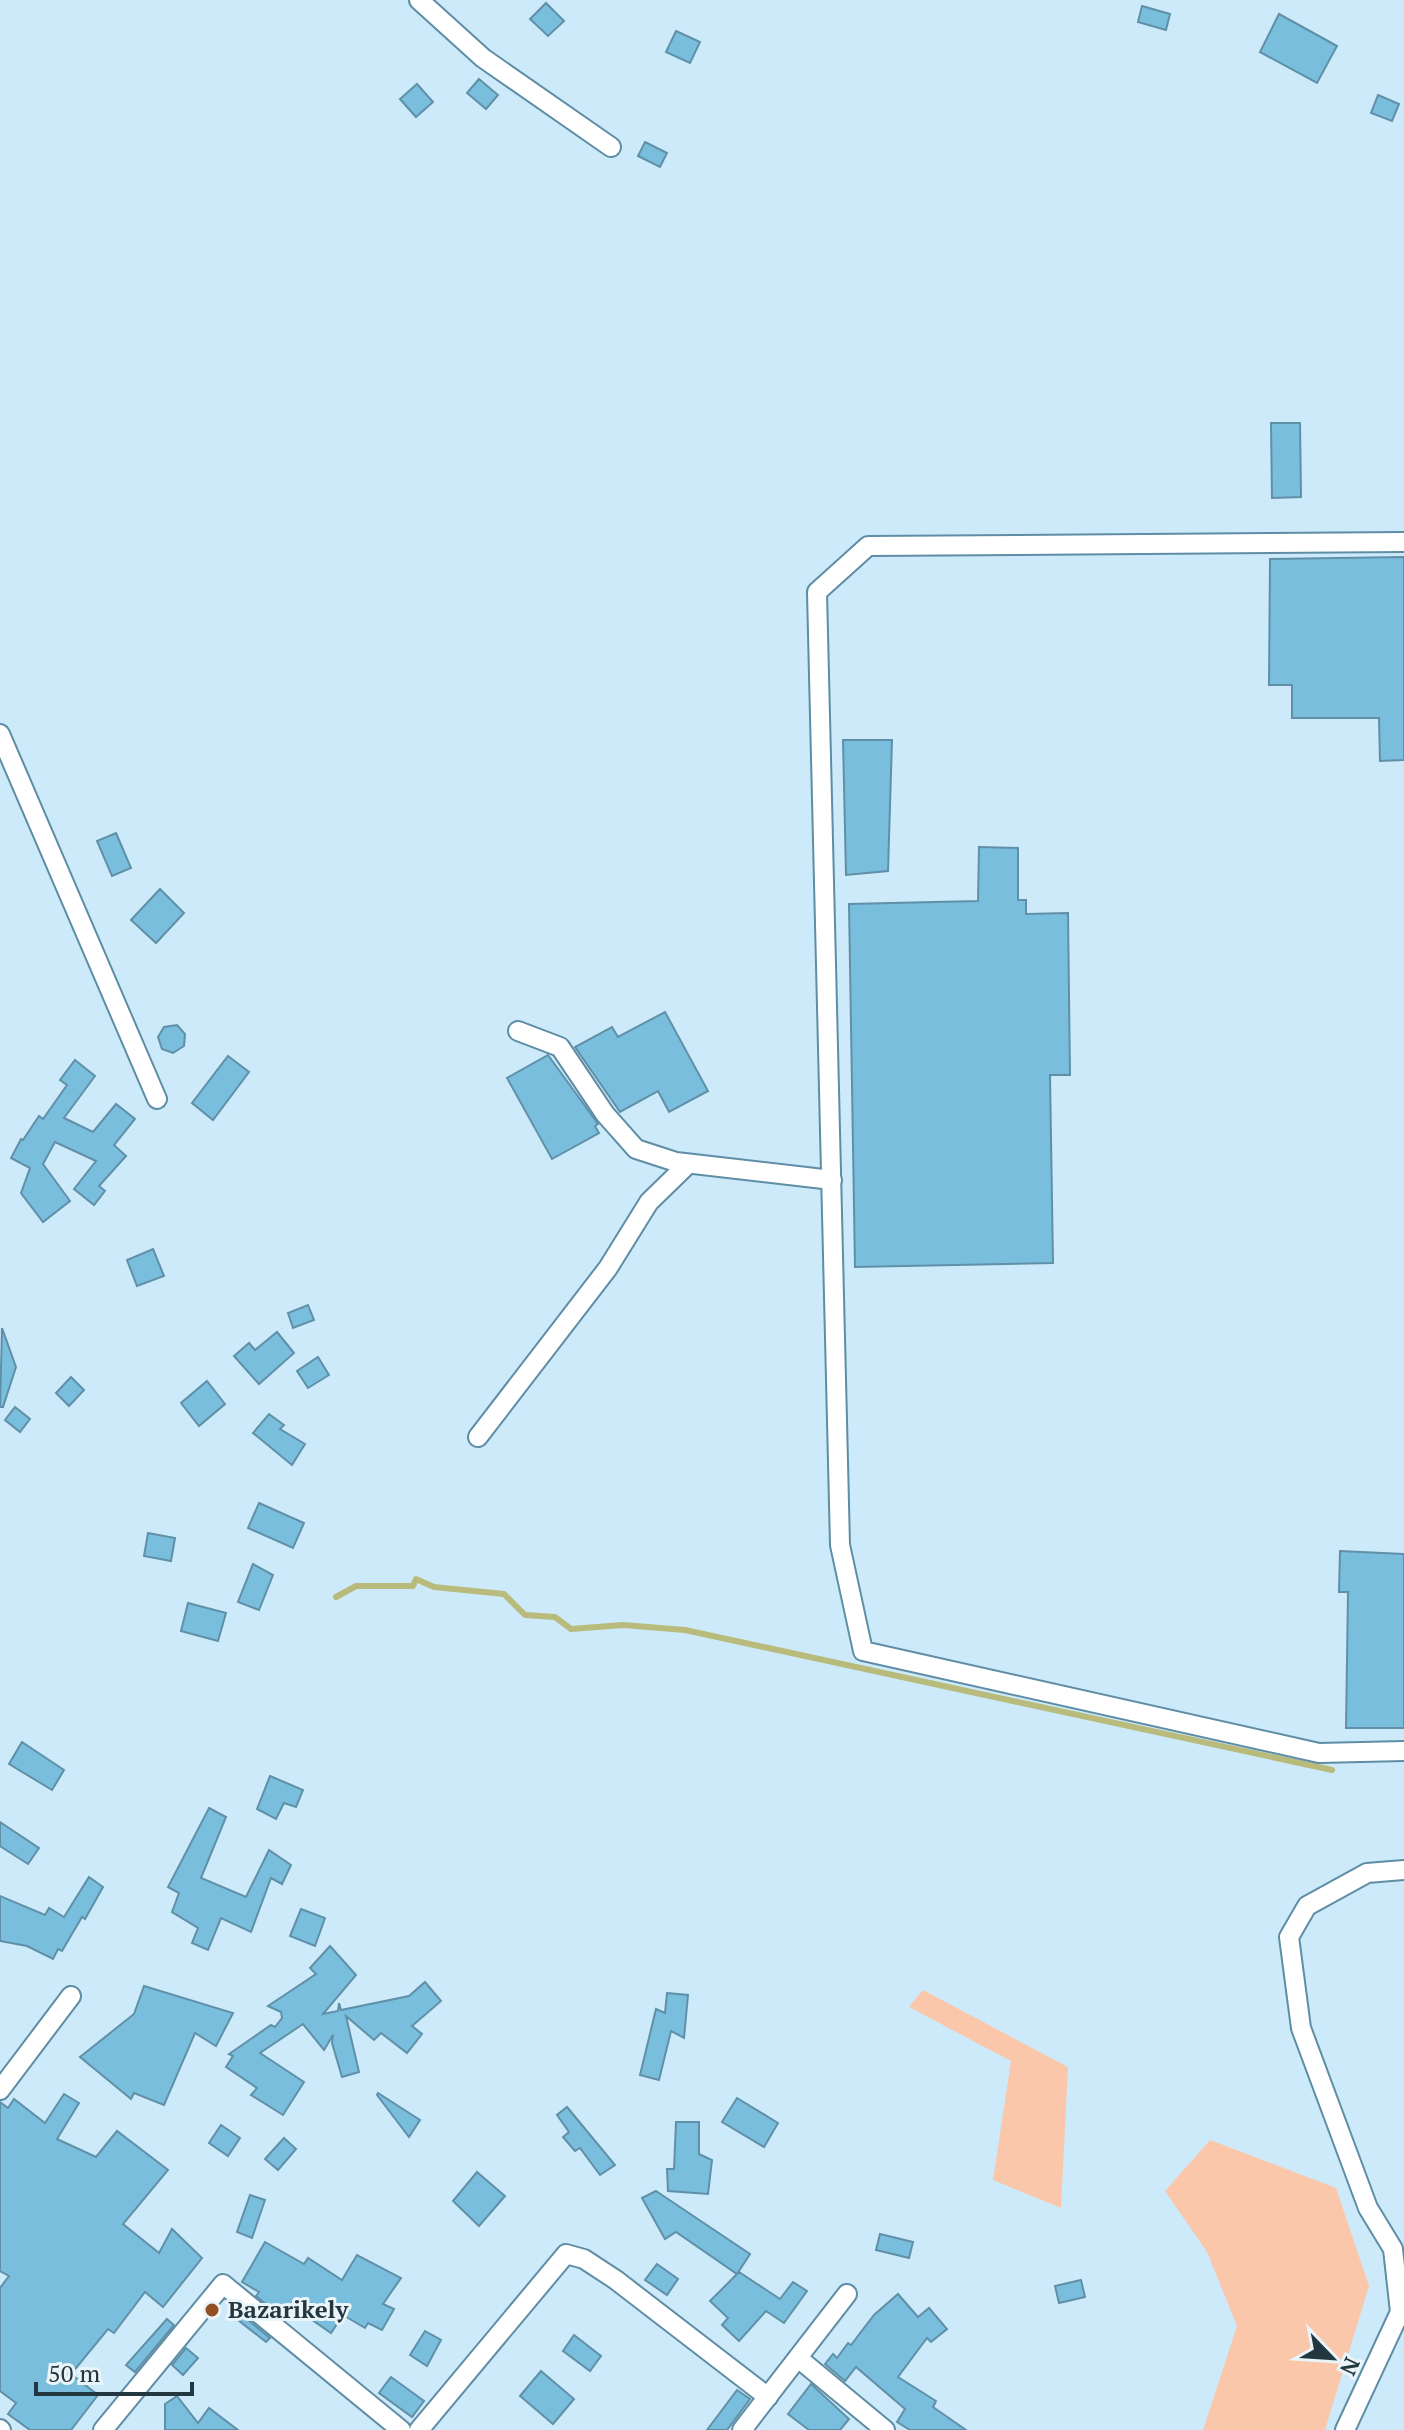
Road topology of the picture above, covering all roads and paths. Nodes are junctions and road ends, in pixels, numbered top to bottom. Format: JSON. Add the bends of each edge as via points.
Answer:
{"nodes":[{"id":1,"x":419,"y":0,"type":"edge"},
{"id":2,"x":611,"y":147,"type":"dead end"},
{"id":3,"x":1404,"y":542,"type":"edge"},
{"id":4,"x":0,"y":734,"type":"edge"},
{"id":5,"x":8,"y":767,"type":"edge"},
{"id":6,"x":518,"y":1031,"type":"dead end"},
{"id":7,"x":157,"y":1099,"type":"dead end"},
{"id":8,"x":688,"y":1164,"type":"junction"},
{"id":9,"x":832,"y":1180,"type":"junction"},
{"id":10,"x":478,"y":1437,"type":"dead end"},
{"id":11,"x":1404,"y":1751,"type":"edge"},
{"id":12,"x":1404,"y":1870,"type":"edge"},
{"id":13,"x":71,"y":1996,"type":"dead end"},
{"id":14,"x":0,"y":2090,"type":"edge"},
{"id":15,"x":847,"y":2294,"type":"dead end"},
{"id":16,"x":798,"y":2358,"type":"junction"},
{"id":17,"x":768,"y":2397,"type":"junction"},
{"id":18,"x":103,"y":2430,"type":"edge"},
{"id":19,"x":401,"y":2430,"type":"edge"},
{"id":20,"x":419,"y":2430,"type":"edge"},
{"id":21,"x":742,"y":2430,"type":"edge"},
{"id":22,"x":885,"y":2430,"type":"edge"},
{"id":23,"x":1345,"y":2430,"type":"edge"}],
"edges":[{"from":1,"to":2,"type":"street","via":[[483,58]]},
{"from":3,"to":9,"type":"street","via":[[868,546],[817,592]]},
{"from":4,"to":5,"type":"street"},
{"from":5,"to":7,"type":"street"},
{"from":6,"to":8,"type":"street","via":[[560,1047],[636,1149]]},
{"from":8,"to":9,"type":"street"},
{"from":8,"to":10,"type":"street","via":[[649,1202],[608,1268]]},
{"from":9,"to":11,"type":"street","via":[[840,1545],[863,1651],[1319,1753]]},
{"from":12,"to":23,"type":"street","via":[[1367,1873],[1307,1906],[1289,1937],[1301,2028],[1368,2208],[1393,2249],[1397,2281],[1400,2312]]},
{"from":13,"to":14,"type":"street"},
{"from":15,"to":16,"type":"street"},
{"from":16,"to":17,"type":"street"},
{"from":16,"to":22,"type":"street"},
{"from":17,"to":20,"type":"street","via":[[616,2280],[566,2254]]},
{"from":17,"to":21,"type":"street"},
{"from":18,"to":19,"type":"street","via":[[223,2284]]}]}
